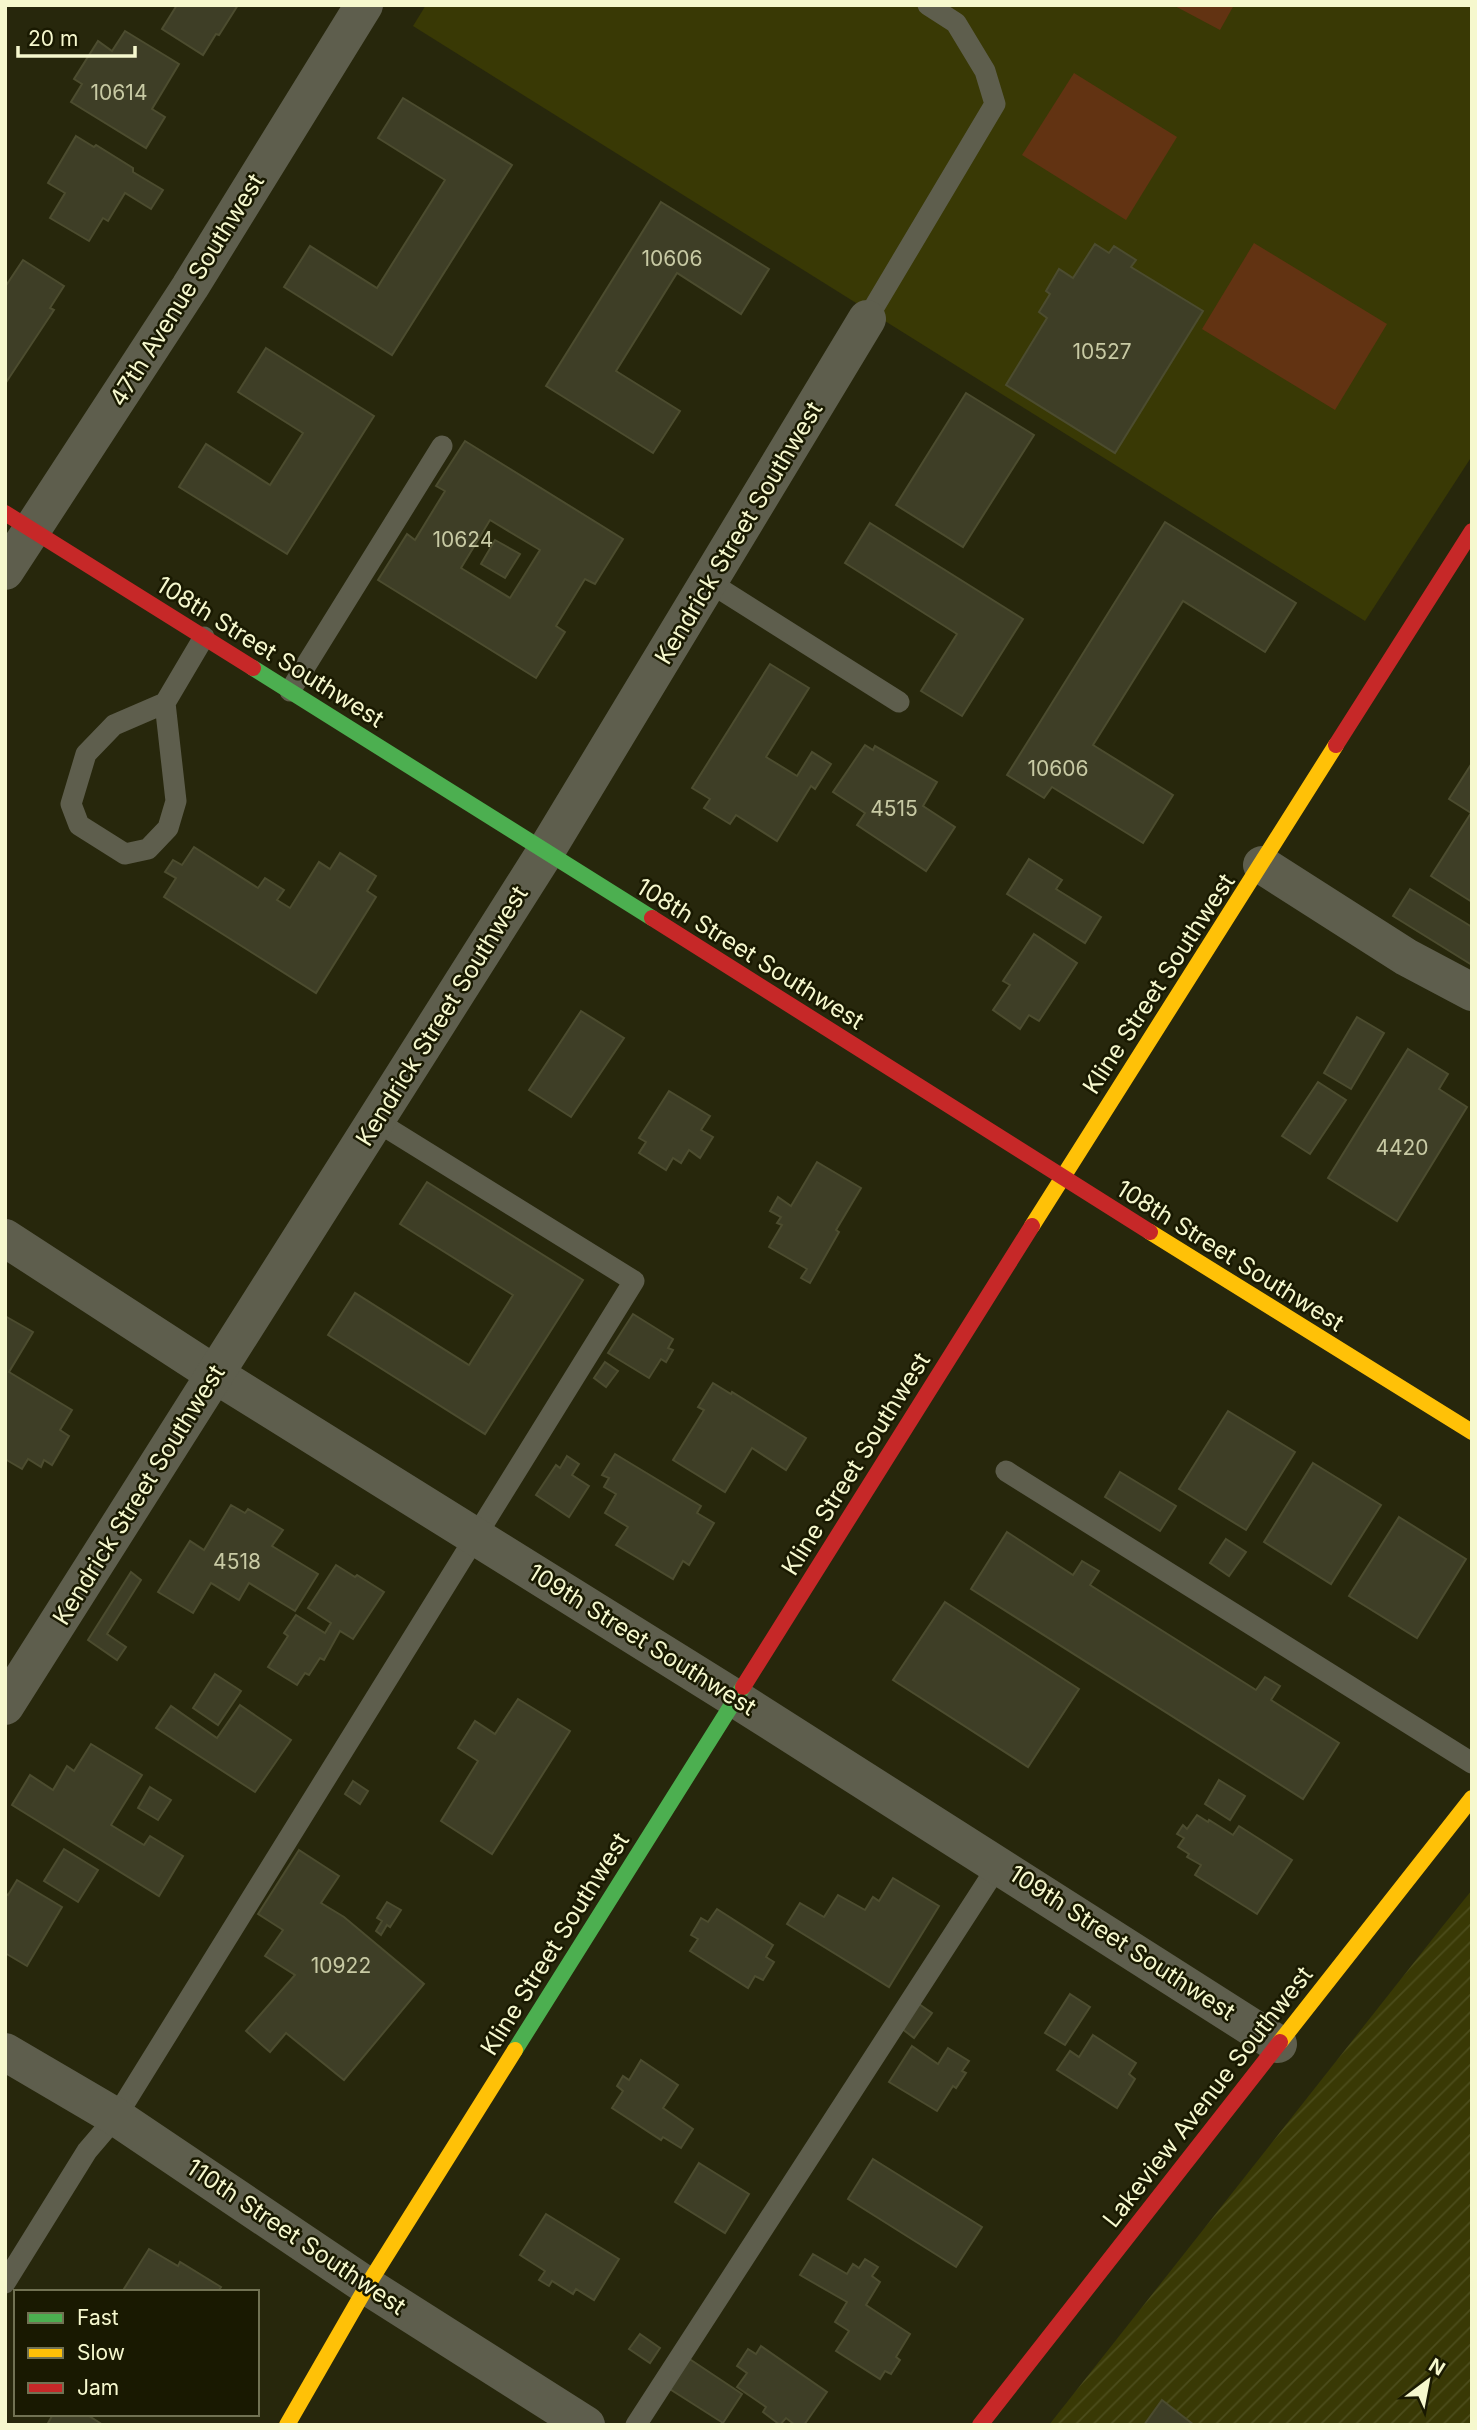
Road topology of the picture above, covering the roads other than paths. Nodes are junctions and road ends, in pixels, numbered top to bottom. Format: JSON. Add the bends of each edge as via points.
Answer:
{"nodes":[{"id":1,"x":364,"y":5,"type":"edge"},
{"id":2,"x":928,"y":5,"type":"edge"},
{"id":3,"x":867,"y":319,"type":"joint"},
{"id":4,"x":442,"y":446,"type":"dead end"},
{"id":5,"x":18,"y":521,"type":"edge"},
{"id":6,"x":1472,"y":531,"type":"edge"},
{"id":7,"x":5,"y":571,"type":"edge"},
{"id":8,"x":709,"y":582,"type":"junction"},
{"id":9,"x":204,"y":637,"type":"junction"},
{"id":10,"x":290,"y":691,"type":"junction"},
{"id":11,"x":899,"y":702,"type":"dead end"},
{"id":12,"x":165,"y":704,"type":"junction"},
{"id":13,"x":547,"y":851,"type":"junction"},
{"id":14,"x":1262,"y":865,"type":"junction"},
{"id":15,"x":1472,"y":992,"type":"edge"},
{"id":16,"x":376,"y":1121,"type":"junction"},
{"id":17,"x":1062,"y":1178,"type":"junction"},
{"id":18,"x":5,"y":1238,"type":"edge"},
{"id":19,"x":216,"y":1375,"type":"junction"},
{"id":20,"x":1472,"y":1432,"type":"edge"},
{"id":21,"x":1006,"y":1471,"type":"dead end"},
{"id":22,"x":476,"y":1537,"type":"junction"},
{"id":23,"x":736,"y":1699,"type":"junction"},
{"id":24,"x":5,"y":1706,"type":"edge"},
{"id":25,"x":1472,"y":1763,"type":"edge"},
{"id":26,"x":1472,"y":1798,"type":"edge"},
{"id":27,"x":999,"y":1864,"type":"junction"},
{"id":28,"x":1278,"y":2044,"type":"junction"},
{"id":29,"x":5,"y":2052,"type":"edge"},
{"id":30,"x":116,"y":2118,"type":"junction"},
{"id":31,"x":5,"y":2283,"type":"edge"},
{"id":32,"x":367,"y":2286,"type":"junction"},
{"id":33,"x":287,"y":2425,"type":"edge"},
{"id":34,"x":586,"y":2425,"type":"edge"},
{"id":35,"x":636,"y":2425,"type":"edge"},
{"id":36,"x":980,"y":2425,"type":"edge"}],
"edges":[{"from":1,"to":5,"type":"street","name":"47th Avenue Southwest","via":[[85,451]]},
{"from":2,"to":3,"type":"lane","via":[[956,23],[985,71],[995,104]]},
{"from":3,"to":8,"type":"street","name":"Kendrick Street Southwest"},
{"from":4,"to":10,"type":"lane"},
{"from":5,"to":7,"type":"street","name":"47th Avenue Southwest"},
{"from":5,"to":9,"type":"street","name":"108th Street Southwest"},
{"from":6,"to":14,"type":"street","name":"Kline Street Southwest"},
{"from":8,"to":11,"type":"lane"},
{"from":8,"to":13,"type":"street","name":"Kendrick Street Southwest"},
{"from":9,"to":10,"type":"street","name":"108th Street Southwest"},
{"from":9,"to":12,"type":"lane"},
{"from":10,"to":13,"type":"street","name":"108th Street Southwest"},
{"from":12,"to":12,"type":"lane","via":[[114,725],[86,754],[71,804],[79,825],[125,853],[148,849],[168,828],[176,802]]},
{"from":13,"to":16,"type":"street","name":"Kendrick Street Southwest"},
{"from":13,"to":17,"type":"street","name":"108th Street Southwest"},
{"from":14,"to":15,"type":"street","via":[[1406,957]]},
{"from":14,"to":17,"type":"street","name":"Kline Street Southwest"},
{"from":16,"to":19,"type":"street","name":"Kendrick Street Southwest"},
{"from":16,"to":22,"type":"lane","via":[[634,1281]]},
{"from":17,"to":20,"type":"street","name":"108th Street Southwest"},
{"from":17,"to":23,"type":"street","name":"Kline Street Southwest"},
{"from":18,"to":19,"type":"street","name":"109th Street Southwest"},
{"from":19,"to":22,"type":"street","name":"109th Street Southwest"},
{"from":19,"to":24,"type":"street","name":"Kendrick Street Southwest"},
{"from":21,"to":25,"type":"lane"},
{"from":22,"to":23,"type":"street","name":"109th Street Southwest"},
{"from":22,"to":30,"type":"lane"},
{"from":23,"to":27,"type":"street","name":"109th Street Southwest"},
{"from":23,"to":32,"type":"street","name":"Kline Street Southwest"},
{"from":26,"to":28,"type":"street","name":"Lakeview Avenue Southwest"},
{"from":27,"to":28,"type":"street","name":"109th Street Southwest"},
{"from":27,"to":35,"type":"lane"},
{"from":28,"to":36,"type":"street","name":"Lakeview Avenue Southwest"},
{"from":29,"to":30,"type":"street","name":"110th Street Southwest"},
{"from":30,"to":31,"type":"lane","via":[[87,2151]]},
{"from":30,"to":32,"type":"street","name":"110th Street Southwest"},
{"from":32,"to":33,"type":"street","name":"Kline Street Southwest"},
{"from":32,"to":34,"type":"street","name":"110th Street Southwest"}]}
